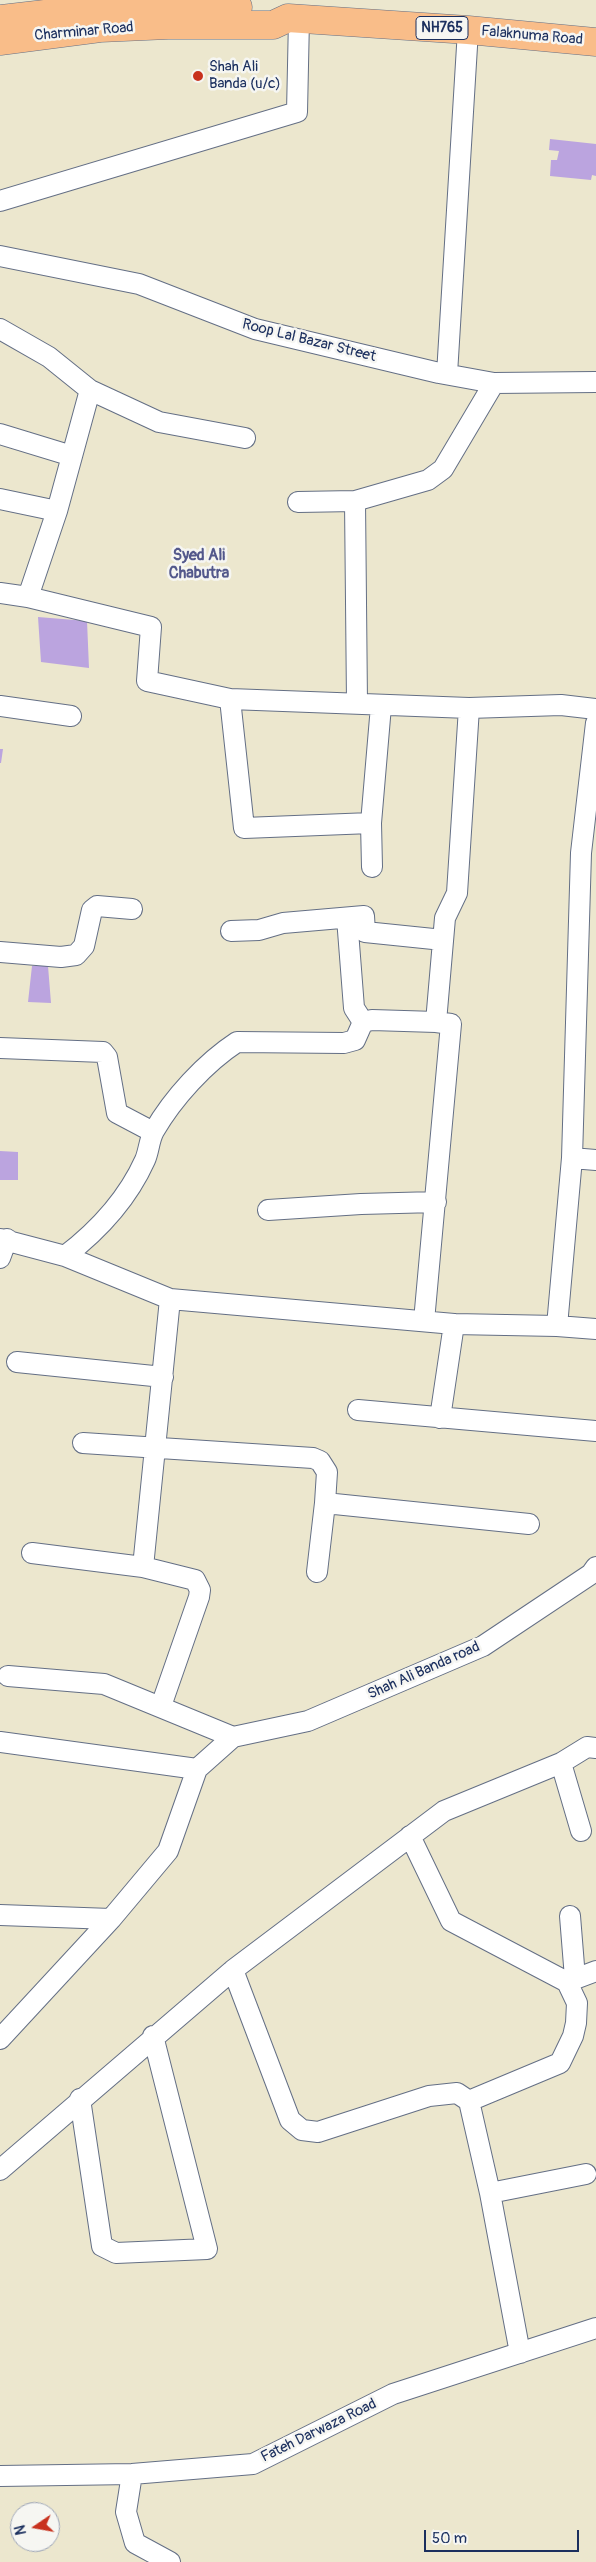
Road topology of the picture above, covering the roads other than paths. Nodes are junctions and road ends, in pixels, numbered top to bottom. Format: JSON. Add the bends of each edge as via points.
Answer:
{"nodes":[{"id":1,"x":167,"y":15,"type":"junction"},
{"id":2,"x":294,"y":18,"type":"junction"},
{"id":3,"x":0,"y":19,"type":"edge"},
{"id":4,"x":468,"y":30,"type":"junction"},
{"id":5,"x":0,"y":41,"type":"edge"},
{"id":6,"x":596,"y":42,"type":"edge"},
{"id":7,"x":0,"y":200,"type":"edge"},
{"id":8,"x":0,"y":256,"type":"edge"},
{"id":9,"x":0,"y":329,"type":"edge"},
{"id":10,"x":447,"y":374,"type":"junction"},
{"id":11,"x":596,"y":382,"type":"edge"},
{"id":12,"x":494,"y":383,"type":"junction"},
{"id":13,"x":90,"y":390,"type":"junction"},
{"id":14,"x":0,"y":434,"type":"edge"},
{"id":15,"x":244,"y":438,"type":"dead end"},
{"id":16,"x":72,"y":456,"type":"junction"},
{"id":17,"x":0,"y":498,"type":"edge"},
{"id":18,"x":355,"y":501,"type":"junction"},
{"id":19,"x":298,"y":502,"type":"dead end"},
{"id":20,"x":57,"y":511,"type":"junction"},
{"id":21,"x":0,"y":593,"type":"edge"},
{"id":22,"x":28,"y":597,"type":"junction"},
{"id":23,"x":230,"y":699,"type":"junction"},
{"id":24,"x":357,"y":703,"type":"junction"},
{"id":25,"x":0,"y":706,"type":"edge"},
{"id":26,"x":381,"y":706,"type":"junction"},
{"id":27,"x":469,"y":708,"type":"junction"},
{"id":28,"x":596,"y":709,"type":"edge"},
{"id":29,"x":71,"y":716,"type":"dead end"},
{"id":30,"x":596,"y":723,"type":"edge"},
{"id":31,"x":371,"y":823,"type":"junction"},
{"id":32,"x":589,"y":850,"type":"edge"},
{"id":33,"x":372,"y":867,"type":"dead end"},
{"id":34,"x":132,"y":909,"type":"dead end"},
{"id":35,"x":347,"y":918,"type":"junction"},
{"id":36,"x":231,"y":931,"type":"dead end"},
{"id":37,"x":443,"y":940,"type":"junction"},
{"id":38,"x":0,"y":952,"type":"edge"},
{"id":39,"x":363,"y":1022,"type":"junction"},
{"id":40,"x":436,"y":1022,"type":"junction"},
{"id":41,"x":0,"y":1048,"type":"edge"},
{"id":42,"x":153,"y":1132,"type":"junction"},
{"id":43,"x":572,"y":1158,"type":"junction"},
{"id":44,"x":596,"y":1160,"type":"edge"},
{"id":45,"x":436,"y":1202,"type":"junction"},
{"id":46,"x":268,"y":1210,"type":"dead end"},
{"id":47,"x":2,"y":1245,"type":"edge"},
{"id":48,"x":66,"y":1256,"type":"junction"},
{"id":49,"x":170,"y":1299,"type":"junction"},
{"id":50,"x":424,"y":1321,"type":"junction"},
{"id":51,"x":454,"y":1324,"type":"junction"},
{"id":52,"x":557,"y":1326,"type":"junction"},
{"id":53,"x":596,"y":1330,"type":"edge"},
{"id":54,"x":17,"y":1362,"type":"dead end"},
{"id":55,"x":163,"y":1378,"type":"junction"},
{"id":56,"x":358,"y":1410,"type":"dead end"},
{"id":57,"x":440,"y":1418,"type":"junction"},
{"id":58,"x":596,"y":1431,"type":"edge"},
{"id":59,"x":84,"y":1443,"type":"dead end"},
{"id":60,"x":156,"y":1447,"type":"junction"},
{"id":61,"x":325,"y":1503,"type":"junction"},
{"id":62,"x":529,"y":1524,"type":"dead end"},
{"id":63,"x":32,"y":1553,"type":"dead end"},
{"id":64,"x":143,"y":1567,"type":"junction"},
{"id":65,"x":596,"y":1567,"type":"edge"},
{"id":66,"x":317,"y":1572,"type":"dead end"},
{"id":67,"x":8,"y":1676,"type":"dead end"},
{"id":68,"x":161,"y":1706,"type":"junction"},
{"id":69,"x":233,"y":1737,"type":"junction"},
{"id":70,"x":0,"y":1742,"type":"edge"},
{"id":71,"x":593,"y":1744,"type":"edge"},
{"id":72,"x":561,"y":1763,"type":"junction"},
{"id":73,"x":197,"y":1769,"type":"junction"},
{"id":74,"x":581,"y":1831,"type":"dead end"},
{"id":75,"x":410,"y":1836,"type":"junction"},
{"id":76,"x":0,"y":1915,"type":"edge"},
{"id":77,"x":570,"y":1916,"type":"dead end"},
{"id":78,"x":111,"y":1920,"type":"junction"},
{"id":79,"x":233,"y":1970,"type":"junction"},
{"id":80,"x":596,"y":1970,"type":"edge"},
{"id":81,"x":571,"y":1980,"type":"junction"},
{"id":82,"x":153,"y":2036,"type":"junction"},
{"id":83,"x":0,"y":2039,"type":"edge"},
{"id":84,"x":80,"y":2099,"type":"junction"},
{"id":85,"x":469,"y":2102,"type":"junction"},
{"id":86,"x":0,"y":2170,"type":"edge"},
{"id":87,"x":586,"y":2174,"type":"dead end"},
{"id":88,"x":490,"y":2193,"type":"junction"},
{"id":89,"x":596,"y":2328,"type":"edge"},
{"id":90,"x":520,"y":2353,"type":"junction"},
{"id":91,"x":132,"y":2474,"type":"junction"},
{"id":92,"x":0,"y":2476,"type":"edge"},
{"id":93,"x":170,"y":2562,"type":"edge"}],
"edges":[{"from":1,"to":2,"type":"highway","name":"Falaknuma Road","number":"NH765","via":[[274,7]]},
{"from":1,"to":3,"type":"highway","name":"Charminar Road","number":"NH765","via":[[115,6]]},
{"from":1,"to":5,"type":"highway","name":"Charminar Road","number":"NH765","via":[[100,28]]},
{"from":2,"to":4,"type":"highway","name":"Falaknuma Road","number":"NH765"},
{"from":2,"to":7,"type":"street","via":[[297,112]]},
{"from":4,"to":6,"type":"highway","name":"Falaknuma Road","number":"NH765"},
{"from":4,"to":10,"type":"street"},
{"from":8,"to":10,"type":"street","name":"Roop Lal Bazar Street","via":[[139,284],[255,329]]},
{"from":9,"to":13,"type":"street","via":[[48,358]]},
{"from":10,"to":12,"type":"street","name":"Roop Lal Bazar Street"},
{"from":11,"to":12,"type":"street","name":"Roop Lal Bazar Street"},
{"from":12,"to":18,"type":"street","via":[[443,469],[428,480]]},
{"from":13,"to":15,"type":"street","via":[[159,422]]},
{"from":13,"to":16,"type":"street"},
{"from":14,"to":16,"type":"street"},
{"from":16,"to":20,"type":"street"},
{"from":17,"to":20,"type":"street"},
{"from":18,"to":19,"type":"street"},
{"from":18,"to":24,"type":"street"},
{"from":20,"to":22,"type":"street"},
{"from":21,"to":22,"type":"street"},
{"from":22,"to":23,"type":"street","via":[[150,627],[147,681]]},
{"from":23,"to":24,"type":"street"},
{"from":23,"to":31,"type":"street","via":[[244,828]]},
{"from":24,"to":26,"type":"street"},
{"from":25,"to":29,"type":"street"},
{"from":26,"to":27,"type":"street"},
{"from":26,"to":31,"type":"street"},
{"from":27,"to":28,"type":"street","via":[[561,705]]},
{"from":27,"to":37,"type":"street","via":[[457,893],[445,918]]},
{"from":30,"to":32,"type":"street"},
{"from":31,"to":33,"type":"street"},
{"from":32,"to":43,"type":"street"},
{"from":34,"to":38,"type":"street","via":[[97,906],[92,910],[84,946],[76,955],[60,957]]},
{"from":35,"to":36,"type":"street"},
{"from":35,"to":37,"type":"street","via":[[364,916],[365,932]]},
{"from":35,"to":39,"type":"street","via":[[354,1008]]},
{"from":37,"to":40,"type":"street"},
{"from":39,"to":40,"type":"street"},
{"from":39,"to":42,"type":"street","via":[[355,1040],[344,1043],[236,1042],[186,1087]]},
{"from":40,"to":45,"type":"street","via":[[451,1024]]},
{"from":41,"to":42,"type":"street","via":[[103,1052],[107,1057],[117,1113]]},
{"from":42,"to":48,"type":"street","via":[[146,1158],[121,1202],[104,1223]]},
{"from":43,"to":44,"type":"street"},
{"from":43,"to":52,"type":"street"},
{"from":45,"to":46,"type":"street"},
{"from":45,"to":50,"type":"street"},
{"from":47,"to":48,"type":"street"},
{"from":48,"to":49,"type":"street"},
{"from":49,"to":50,"type":"street"},
{"from":49,"to":55,"type":"street"},
{"from":50,"to":51,"type":"street"},
{"from":51,"to":52,"type":"street"},
{"from":51,"to":57,"type":"street"},
{"from":52,"to":53,"type":"street"},
{"from":54,"to":55,"type":"street"},
{"from":55,"to":60,"type":"street"},
{"from":56,"to":57,"type":"street"},
{"from":57,"to":58,"type":"street"},
{"from":59,"to":60,"type":"street"},
{"from":60,"to":61,"type":"street","via":[[320,1461],[327,1472]]},
{"from":60,"to":64,"type":"street"},
{"from":61,"to":62,"type":"street"},
{"from":61,"to":66,"type":"street"},
{"from":63,"to":64,"type":"street"},
{"from":64,"to":68,"type":"street","via":[[190,1577],[200,1590]]},
{"from":65,"to":69,"type":"street","name":"Shah Ali Banda road","via":[[483,1646],[308,1722]]},
{"from":67,"to":68,"type":"street","via":[[104,1684]]},
{"from":68,"to":69,"type":"street"},
{"from":69,"to":73,"type":"street"},
{"from":70,"to":73,"type":"street"},
{"from":71,"to":72,"type":"street"},
{"from":72,"to":74,"type":"street"},
{"from":72,"to":75,"type":"street","via":[[444,1811]]},
{"from":73,"to":78,"type":"street","via":[[168,1851]]},
{"from":75,"to":79,"type":"street"},
{"from":75,"to":81,"type":"street","via":[[451,1921]]},
{"from":76,"to":78,"type":"street"},
{"from":77,"to":81,"type":"street"},
{"from":78,"to":83,"type":"street"},
{"from":79,"to":82,"type":"street"},
{"from":79,"to":85,"type":"street","via":[[290,2120],[302,2130],[318,2132],[429,2096],[457,2093]]},
{"from":80,"to":81,"type":"street"},
{"from":81,"to":85,"type":"street","via":[[577,2003],[576,2023],[560,2063]]},
{"from":82,"to":84,"type":"street"},
{"from":82,"to":84,"type":"street","via":[[207,2249],[116,2253],[102,2246]]},
{"from":84,"to":86,"type":"street"},
{"from":85,"to":88,"type":"street"},
{"from":87,"to":88,"type":"street"},
{"from":88,"to":90,"type":"street"},
{"from":89,"to":90,"type":"street","name":"Fateh Darwaza Road"},
{"from":90,"to":91,"type":"street","name":"Fateh Darwaza Road","via":[[393,2394],[253,2464]]},
{"from":91,"to":92,"type":"street","name":"Fateh Darwaza Road"},
{"from":91,"to":93,"type":"street","via":[[126,2512],[135,2543]]}]}
